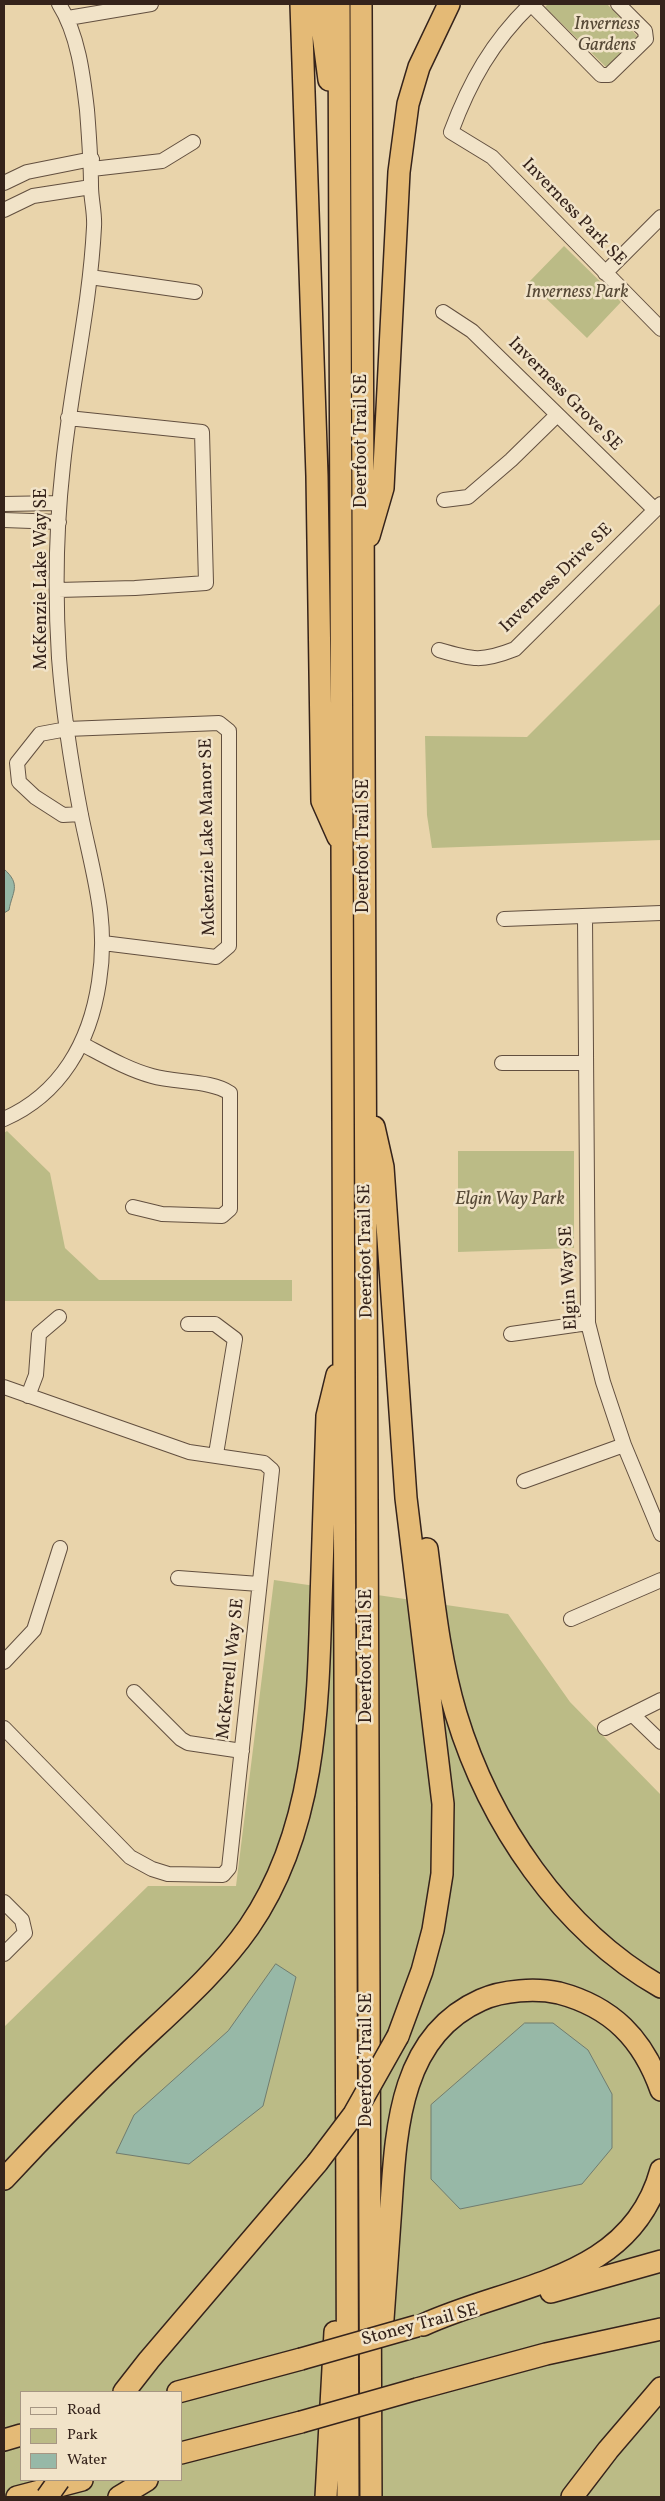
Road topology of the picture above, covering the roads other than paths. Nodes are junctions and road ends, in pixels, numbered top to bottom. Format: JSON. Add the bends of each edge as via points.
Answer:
{"nodes":[{"id":1,"x":59,"y":4,"type":"edge"},
{"id":2,"x":151,"y":4,"type":"edge"},
{"id":3,"x":301,"y":4,"type":"edge"},
{"id":4,"x":319,"y":4,"type":"edge"},
{"id":5,"x":339,"y":4,"type":"edge"},
{"id":6,"x":361,"y":4,"type":"edge"},
{"id":7,"x":449,"y":4,"type":"edge"},
{"id":8,"x":531,"y":4,"type":"edge"},
{"id":9,"x":618,"y":4,"type":"edge"},
{"id":10,"x":68,"y":18,"type":"junction"},
{"id":11,"x":193,"y":142,"type":"dead end"},
{"id":12,"x":340,"y":155,"type":"junction"},
{"id":13,"x":92,"y":164,"type":"junction"},
{"id":14,"x":4,"y":183,"type":"edge"},
{"id":15,"x":91,"y":187,"type":"junction"},
{"id":16,"x":4,"y":210,"type":"edge"},
{"id":17,"x":661,"y":217,"type":"edge"},
{"id":18,"x":605,"y":273,"type":"junction"},
{"id":19,"x":90,"y":277,"type":"junction"},
{"id":20,"x":195,"y":292,"type":"dead end"},
{"id":21,"x":444,"y":312,"type":"dead end"},
{"id":22,"x":661,"y":329,"type":"edge"},
{"id":23,"x":556,"y":415,"type":"junction"},
{"id":24,"x":68,"y":418,"type":"junction"},
{"id":25,"x":444,"y":500,"type":"dead end"},
{"id":26,"x":59,"y":503,"type":"junction"},
{"id":27,"x":4,"y":504,"type":"edge"},
{"id":28,"x":658,"y":507,"type":"edge"},
{"id":29,"x":4,"y":520,"type":"edge"},
{"id":30,"x":59,"y":522,"type":"junction"},
{"id":31,"x":363,"y":555,"type":"junction"},
{"id":32,"x":58,"y":590,"type":"junction"},
{"id":33,"x":439,"y":650,"type":"dead end"},
{"id":34,"x":67,"y":729,"type":"junction"},
{"id":35,"x":81,"y":814,"type":"junction"},
{"id":36,"x":342,"y":844,"type":"junction"},
{"id":37,"x":661,"y":914,"type":"edge"},
{"id":38,"x":585,"y":917,"type":"junction"},
{"id":39,"x":504,"y":919,"type":"dead end"},
{"id":40,"x":103,"y":943,"type":"junction"},
{"id":41,"x":82,"y":1044,"type":"junction"},
{"id":42,"x":502,"y":1063,"type":"dead end"},
{"id":43,"x":585,"y":1063,"type":"junction"},
{"id":44,"x":365,"y":1085,"type":"junction"},
{"id":45,"x":4,"y":1119,"type":"edge"},
{"id":46,"x":132,"y":1207,"type":"dead end"},
{"id":47,"x":59,"y":1317,"type":"dead end"},
{"id":48,"x":588,"y":1322,"type":"junction"},
{"id":49,"x":188,"y":1324,"type":"dead end"},
{"id":50,"x":512,"y":1334,"type":"dead end"},
{"id":51,"x":343,"y":1352,"type":"junction"},
{"id":52,"x":4,"y":1387,"type":"edge"},
{"id":53,"x":397,"y":1387,"type":"junction"},
{"id":54,"x":28,"y":1396,"type":"junction"},
{"id":55,"x":624,"y":1445,"type":"junction"},
{"id":56,"x":216,"y":1454,"type":"junction"},
{"id":57,"x":524,"y":1481,"type":"dead end"},
{"id":58,"x":661,"y":1534,"type":"edge"},
{"id":59,"x":60,"y":1548,"type":"dead end"},
{"id":60,"x":178,"y":1578,"type":"dead end"},
{"id":61,"x":661,"y":1580,"type":"edge"},
{"id":62,"x":259,"y":1584,"type":"junction"},
{"id":63,"x":571,"y":1619,"type":"dead end"},
{"id":64,"x":4,"y":1662,"type":"edge"},
{"id":65,"x":134,"y":1692,"type":"dead end"},
{"id":66,"x":661,"y":1700,"type":"edge"},
{"id":67,"x":633,"y":1715,"type":"junction"},
{"id":68,"x":4,"y":1728,"type":"edge"},
{"id":69,"x":605,"y":1728,"type":"dead end"},
{"id":70,"x":661,"y":1742,"type":"edge"},
{"id":71,"x":242,"y":1752,"type":"junction"},
{"id":72,"x":4,"y":1902,"type":"edge"},
{"id":73,"x":4,"y":1954,"type":"edge"},
{"id":74,"x":661,"y":1987,"type":"edge"},
{"id":75,"x":661,"y":2090,"type":"edge"},
{"id":76,"x":661,"y":2170,"type":"edge"},
{"id":77,"x":4,"y":2178,"type":"edge"},
{"id":78,"x":346,"y":2255,"type":"junction"},
{"id":79,"x":661,"y":2261,"type":"edge"},
{"id":80,"x":420,"y":2325,"type":"junction"},
{"id":81,"x":661,"y":2329,"type":"edge"},
{"id":82,"x":371,"y":2381,"type":"junction"},
{"id":83,"x":661,"y":2388,"type":"edge"},
{"id":84,"x":125,"y":2391,"type":"edge"},
{"id":85,"x":182,"y":2391,"type":"edge"},
{"id":86,"x":291,"y":2424,"type":"junction"},
{"id":87,"x":20,"y":2435,"type":"edge"},
{"id":88,"x":4,"y":2440,"type":"edge"},
{"id":89,"x":182,"y":2453,"type":"edge"},
{"id":90,"x":182,"y":2464,"type":"edge"},
{"id":91,"x":58,"y":2481,"type":"edge"},
{"id":92,"x":78,"y":2481,"type":"edge"},
{"id":93,"x":145,"y":2481,"type":"edge"},
{"id":94,"x":16,"y":2497,"type":"edge"},
{"id":95,"x":47,"y":2497,"type":"edge"},
{"id":96,"x":119,"y":2497,"type":"edge"},
{"id":97,"x":326,"y":2497,"type":"edge"},
{"id":98,"x":348,"y":2497,"type":"edge"},
{"id":99,"x":371,"y":2497,"type":"edge"},
{"id":100,"x":572,"y":2497,"type":"edge"}],
"edges":[{"from":1,"to":10,"type":"street","name":"McKenzie Lake Way SE"},
{"from":2,"to":10,"type":"street"},
{"from":3,"to":36,"type":"highway","via":[[318,476],[322,801]]},
{"from":4,"to":12,"type":"highway"},
{"from":5,"to":12,"type":"highway","name":"Deerfoot Trail SE"},
{"from":6,"to":31,"type":"highway","name":"Deerfoot Trail SE"},
{"from":7,"to":31,"type":"highway","via":[[419,67],[408,104],[399,172],[383,488]]},
{"from":8,"to":9,"type":"street","via":[[601,75],[609,75],[646,39],[645,31]]},
{"from":8,"to":18,"type":"street","name":"Inverness Park SE","via":[[509,26],[478,71],[451,132],[492,158]]},
{"from":10,"to":13,"type":"street","name":"McKenzie Lake Way SE","via":[[83,77]]},
{"from":11,"to":13,"type":"street","via":[[162,161]]},
{"from":12,"to":36,"type":"highway","name":"Deerfoot Trail SE"},
{"from":13,"to":14,"type":"street","via":[[27,172]]},
{"from":13,"to":15,"type":"street","name":"McKenzie Lake Way SE"},
{"from":15,"to":16,"type":"street","via":[[33,196]]},
{"from":15,"to":19,"type":"street","name":"McKenzie Lake Way SE","via":[[94,224]]},
{"from":17,"to":18,"type":"street"},
{"from":18,"to":22,"type":"street","name":"Inverness Park SE"},
{"from":19,"to":20,"type":"street"},
{"from":19,"to":24,"type":"street","name":"McKenzie Lake Way SE"},
{"from":21,"to":23,"type":"street","name":"Inverness Grove SE","via":[[472,331]]},
{"from":23,"to":25,"type":"street","via":[[468,497]]},
{"from":23,"to":28,"type":"street","name":"Inverness Grove SE"},
{"from":24,"to":26,"type":"street","name":"McKenzie Lake Way SE"},
{"from":24,"to":32,"type":"street","via":[[202,432],[206,583]]},
{"from":26,"to":27,"type":"street"},
{"from":26,"to":30,"type":"street","name":"McKenzie Lake Way SE"},
{"from":28,"to":33,"type":"street","name":"Inverness Drive SE","via":[[515,649],[490,659],[465,658]]},
{"from":29,"to":30,"type":"street"},
{"from":30,"to":32,"type":"street","name":"McKenzie Lake Way SE"},
{"from":31,"to":44,"type":"highway","name":"Deerfoot Trail SE"},
{"from":32,"to":34,"type":"street","name":"McKenzie Lake Way SE","via":[[59,658]]},
{"from":34,"to":35,"type":"street","name":"McKenzie Lake Way SE"},
{"from":34,"to":35,"type":"street","via":[[40,734],[17,763],[19,782],[63,815]]},
{"from":34,"to":40,"type":"street","name":"Mckenzie Lake Manor SE","via":[[219,723],[229,731],[229,946],[216,957]]},
{"from":35,"to":40,"type":"street","name":"McKenzie Lake Way SE","via":[[100,899]]},
{"from":36,"to":51,"type":"highway","name":"Deerfoot Trail SE"},
{"from":37,"to":38,"type":"street"},
{"from":38,"to":39,"type":"street"},
{"from":38,"to":43,"type":"street","name":"Elgin Way SE"},
{"from":40,"to":41,"type":"street","name":"McKenzie Lake Way SE","via":[[95,1003]]},
{"from":41,"to":45,"type":"street","name":"McKenzie Lake Way SE","via":[[49,1090],[28,1107]]},
{"from":41,"to":46,"type":"street","via":[[140,1072],[168,1080],[221,1087],[230,1094],[230,1209],[222,1216],[162,1214]]},
{"from":42,"to":43,"type":"street"},
{"from":43,"to":48,"type":"street","name":"Elgin Way SE"},
{"from":44,"to":53,"type":"highway","via":[[383,1167]]},
{"from":44,"to":82,"type":"highway","name":"Deerfoot Trail SE"},
{"from":47,"to":54,"type":"street","via":[[39,1334],[36,1375]]},
{"from":48,"to":50,"type":"street"},
{"from":48,"to":55,"type":"street","name":"Elgin Way SE"},
{"from":49,"to":56,"type":"street","via":[[215,1324],[235,1340]]},
{"from":51,"to":77,"type":"highway","via":[[328,1409],[318,1700],[310,1770],[295,1828],[275,1880],[249,1926],[222,1961]]},
{"from":51,"to":78,"type":"highway","name":"Deerfoot Trail SE"},
{"from":52,"to":54,"type":"street","name":"McKerrell Way SE"},
{"from":53,"to":74,"type":"highway","via":[[406,1404],[440,1647],[456,1714],[480,1780],[509,1832],[573,1918],[607,1951]]},
{"from":53,"to":84,"type":"highway","bridge":true,"via":[[406,1498],[443,1804],[442,1874],[422,1971],[398,2036],[354,2114],[318,2163]]},
{"from":54,"to":56,"type":"street","name":"McKerrell Way SE","via":[[189,1452]]},
{"from":55,"to":57,"type":"street"},
{"from":55,"to":58,"type":"street","name":"Elgin Way SE"},
{"from":56,"to":62,"type":"street","name":"McKerrell Way SE","via":[[264,1463],[272,1470]]},
{"from":59,"to":64,"type":"street","via":[[34,1630]]},
{"from":60,"to":62,"type":"street"},
{"from":61,"to":63,"type":"street"},
{"from":62,"to":71,"type":"street","name":"McKerrell Way SE"},
{"from":65,"to":71,"type":"street","via":[[188,1743]]},
{"from":66,"to":67,"type":"street"},
{"from":67,"to":69,"type":"street"},
{"from":67,"to":70,"type":"street"},
{"from":68,"to":71,"type":"street","name":"McKerrell Way SE","via":[[130,1857],[168,1874],[223,1874],[229,1868]]},
{"from":72,"to":73,"type":"street","via":[[22,1920],[25,1933]]},
{"from":75,"to":82,"type":"highway","via":[[645,2054],[615,2018],[576,1998],[553,1992],[508,1993],[490,1996],[450,2018],[421,2056],[406,2088],[395,2135],[383,2319]]},
{"from":76,"to":80,"type":"highway","via":[[652,2198],[635,2225],[624,2238],[598,2257],[573,2271]]},
{"from":78,"to":97,"type":"highway","via":[[332,2368]]},
{"from":78,"to":98,"type":"highway","name":"Deerfoot Trail SE"},
{"from":79,"to":80,"type":"highway","name":"Stoney Trail SE"},
{"from":80,"to":85,"type":"highway","name":"Stoney Trail SE","bridge":true},
{"from":81,"to":86,"type":"highway","bridge":true,"via":[[546,2354]]},
{"from":82,"to":99,"type":"highway","name":"Deerfoot Trail SE"},
{"from":83,"to":100,"type":"highway"},
{"from":86,"to":89,"type":"highway"},
{"from":86,"to":90,"type":"highway"},
{"from":87,"to":88,"type":"highway"},
{"from":91,"to":95,"type":"highway","bridge":true},
{"from":92,"to":94,"type":"highway"},
{"from":93,"to":96,"type":"highway"}]}
